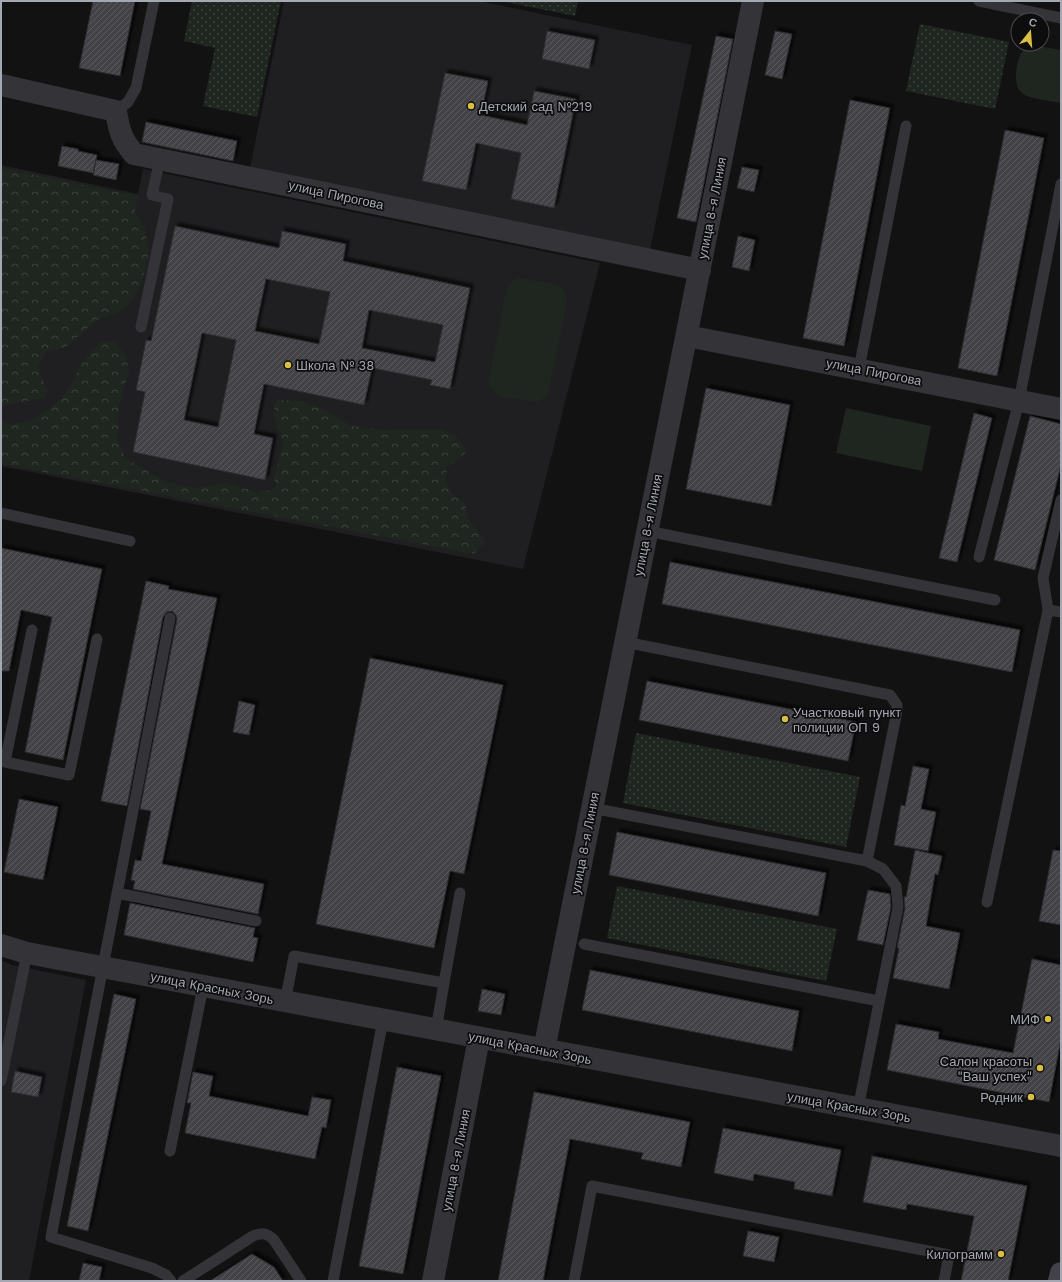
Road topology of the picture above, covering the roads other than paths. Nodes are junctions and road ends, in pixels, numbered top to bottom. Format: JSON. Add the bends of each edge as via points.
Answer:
{"nodes":[{"id":1,"x":154,"y":1,"type":"edge"},
{"id":2,"x":753,"y":1,"type":"edge"},
{"id":3,"x":979,"y":1,"type":"edge"},
{"id":4,"x":1061,"y":18,"type":"edge"},
{"id":5,"x":1,"y":85,"type":"edge"},
{"id":6,"x":116,"y":111,"type":"junction"},
{"id":7,"x":906,"y":126,"type":"dead end"},
{"id":8,"x":160,"y":159,"type":"junction"},
{"id":9,"x":1061,"y":184,"type":"edge"},
{"id":10,"x":700,"y":270,"type":"junction"},
{"id":11,"x":141,"y":327,"type":"dead end"},
{"id":12,"x":686,"y":336,"type":"junction"},
{"id":13,"x":859,"y":369,"type":"junction"},
{"id":14,"x":1019,"y":401,"type":"junction"},
{"id":15,"x":1061,"y":409,"type":"edge"},
{"id":16,"x":1061,"y":500,"type":"edge"},
{"id":17,"x":1,"y":513,"type":"edge"},
{"id":18,"x":647,"y":531,"type":"junction"},
{"id":19,"x":130,"y":541,"type":"dead end"},
{"id":20,"x":979,"y":557,"type":"dead end"},
{"id":21,"x":995,"y":600,"type":"dead end"},
{"id":22,"x":1048,"y":610,"type":"junction"},
{"id":23,"x":1061,"y":612,"type":"edge"},
{"id":24,"x":170,"y":618,"type":"dead end"},
{"id":25,"x":32,"y":630,"type":"dead end"},
{"id":26,"x":97,"y":640,"type":"dead end"},
{"id":27,"x":626,"y":642,"type":"junction"},
{"id":28,"x":3,"y":762,"type":"edge"},
{"id":29,"x":592,"y":808,"type":"junction"},
{"id":30,"x":867,"y":861,"type":"junction"},
{"id":31,"x":117,"y":893,"type":"junction"},
{"id":32,"x":460,"y":893,"type":"dead end"},
{"id":33,"x":987,"y":902,"type":"dead end"},
{"id":34,"x":256,"y":921,"type":"dead end"},
{"id":35,"x":584,"y":944,"type":"dead end"},
{"id":36,"x":1,"y":945,"type":"edge"},
{"id":37,"x":27,"y":953,"type":"junction"},
{"id":38,"x":103,"y":968,"type":"junction"},
{"id":39,"x":444,"y":983,"type":"junction"},
{"id":40,"x":203,"y":987,"type":"junction"},
{"id":41,"x":879,"y":1001,"type":"junction"},
{"id":42,"x":285,"y":1002,"type":"junction"},
{"id":43,"x":383,"y":1020,"type":"junction"},
{"id":44,"x":436,"y":1030,"type":"junction"},
{"id":45,"x":479,"y":1038,"type":"junction"},
{"id":46,"x":544,"y":1050,"type":"junction"},
{"id":47,"x":3,"y":1063,"type":"edge"},
{"id":48,"x":1,"y":1081,"type":"edge"},
{"id":49,"x":858,"y":1109,"type":"junction"},
{"id":50,"x":1061,"y":1146,"type":"edge"},
{"id":51,"x":170,"y":1151,"type":"dead end"},
{"id":52,"x":1061,"y":1273,"type":"edge"},
{"id":53,"x":170,"y":1281,"type":"edge"},
{"id":54,"x":182,"y":1281,"type":"edge"},
{"id":55,"x":301,"y":1281,"type":"edge"},
{"id":56,"x":333,"y":1281,"type":"edge"},
{"id":57,"x":433,"y":1281,"type":"edge"},
{"id":58,"x":574,"y":1281,"type":"edge"},
{"id":59,"x":944,"y":1281,"type":"edge"},
{"id":60,"x":1059,"y":1281,"type":"edge"}],
"edges":[{"from":1,"to":6,"type":"lane","via":[[136,88],[128,102]]},
{"from":2,"to":10,"type":"street","name":"улица 8-я Линия"},
{"from":3,"to":4,"type":"lane"},
{"from":5,"to":6,"type":"street"},
{"from":6,"to":8,"type":"street","name":"улица Пирогова","via":[[118,129],[125,144],[134,154]]},
{"from":7,"to":13,"type":"lane"},
{"from":8,"to":10,"type":"street","name":"улица Пирогова"},
{"from":8,"to":11,"type":"lane","via":[[152,196],[168,199]]},
{"from":9,"to":14,"type":"lane"},
{"from":10,"to":12,"type":"street","name":"улица 8-я Линия"},
{"from":12,"to":13,"type":"street","name":"улица Пирогова"},
{"from":12,"to":18,"type":"street","name":"улица 8-я Линия"},
{"from":13,"to":14,"type":"street","name":"улица Пирогова"},
{"from":14,"to":15,"type":"street","name":"улица Пирогова"},
{"from":14,"to":20,"type":"lane"},
{"from":16,"to":22,"type":"lane","via":[[1043,578]]},
{"from":17,"to":19,"type":"lane"},
{"from":18,"to":21,"type":"lane"},
{"from":18,"to":27,"type":"street","name":"улица 8-я Линия"},
{"from":22,"to":23,"type":"lane"},
{"from":22,"to":33,"type":"lane"},
{"from":24,"to":31,"type":"lane"},
{"from":25,"to":28,"type":"lane"},
{"from":26,"to":28,"type":"lane","via":[[69,775]]},
{"from":27,"to":29,"type":"street","name":"улица 8-я Линия"},
{"from":27,"to":30,"type":"lane","via":[[890,695],[897,704],[897,711]]},
{"from":29,"to":30,"type":"lane"},
{"from":29,"to":46,"type":"street","name":"улица 8-я Линия"},
{"from":30,"to":41,"type":"lane","via":[[883,869],[896,886],[898,907]]},
{"from":31,"to":34,"type":"lane"},
{"from":31,"to":38,"type":"lane"},
{"from":32,"to":39,"type":"lane"},
{"from":35,"to":41,"type":"lane"},
{"from":36,"to":37,"type":"street","name":"улица Красных Зорь"},
{"from":37,"to":38,"type":"street","name":"улица Красных Зорь"},
{"from":37,"to":47,"type":"lane"},
{"from":38,"to":40,"type":"street","name":"улица Красных Зорь"},
{"from":38,"to":53,"type":"lane","via":[[51,1236],[152,1268],[166,1275]]},
{"from":39,"to":42,"type":"lane","via":[[294,956]]},
{"from":39,"to":44,"type":"lane"},
{"from":40,"to":42,"type":"street","name":"улица Красных Зорь"},
{"from":40,"to":51,"type":"lane"},
{"from":41,"to":49,"type":"lane"},
{"from":42,"to":43,"type":"street","name":"улица Красных Зорь"},
{"from":43,"to":44,"type":"street","name":"улица Красных Зорь"},
{"from":43,"to":56,"type":"lane"},
{"from":44,"to":45,"type":"street","name":"улица Красных Зорь"},
{"from":45,"to":46,"type":"street","name":"улица Красных Зорь"},
{"from":45,"to":57,"type":"street","name":"улица 8-я Линия"},
{"from":46,"to":49,"type":"street","name":"улица Красных Зорь"},
{"from":47,"to":48,"type":"lane"},
{"from":49,"to":50,"type":"street","name":"улица Красных Зорь"},
{"from":52,"to":60,"type":"main road"},
{"from":54,"to":55,"type":"lane","via":[[258,1233],[270,1236],[274,1240]]},
{"from":58,"to":59,"type":"lane","via":[[592,1186],[949,1255]]}]}
